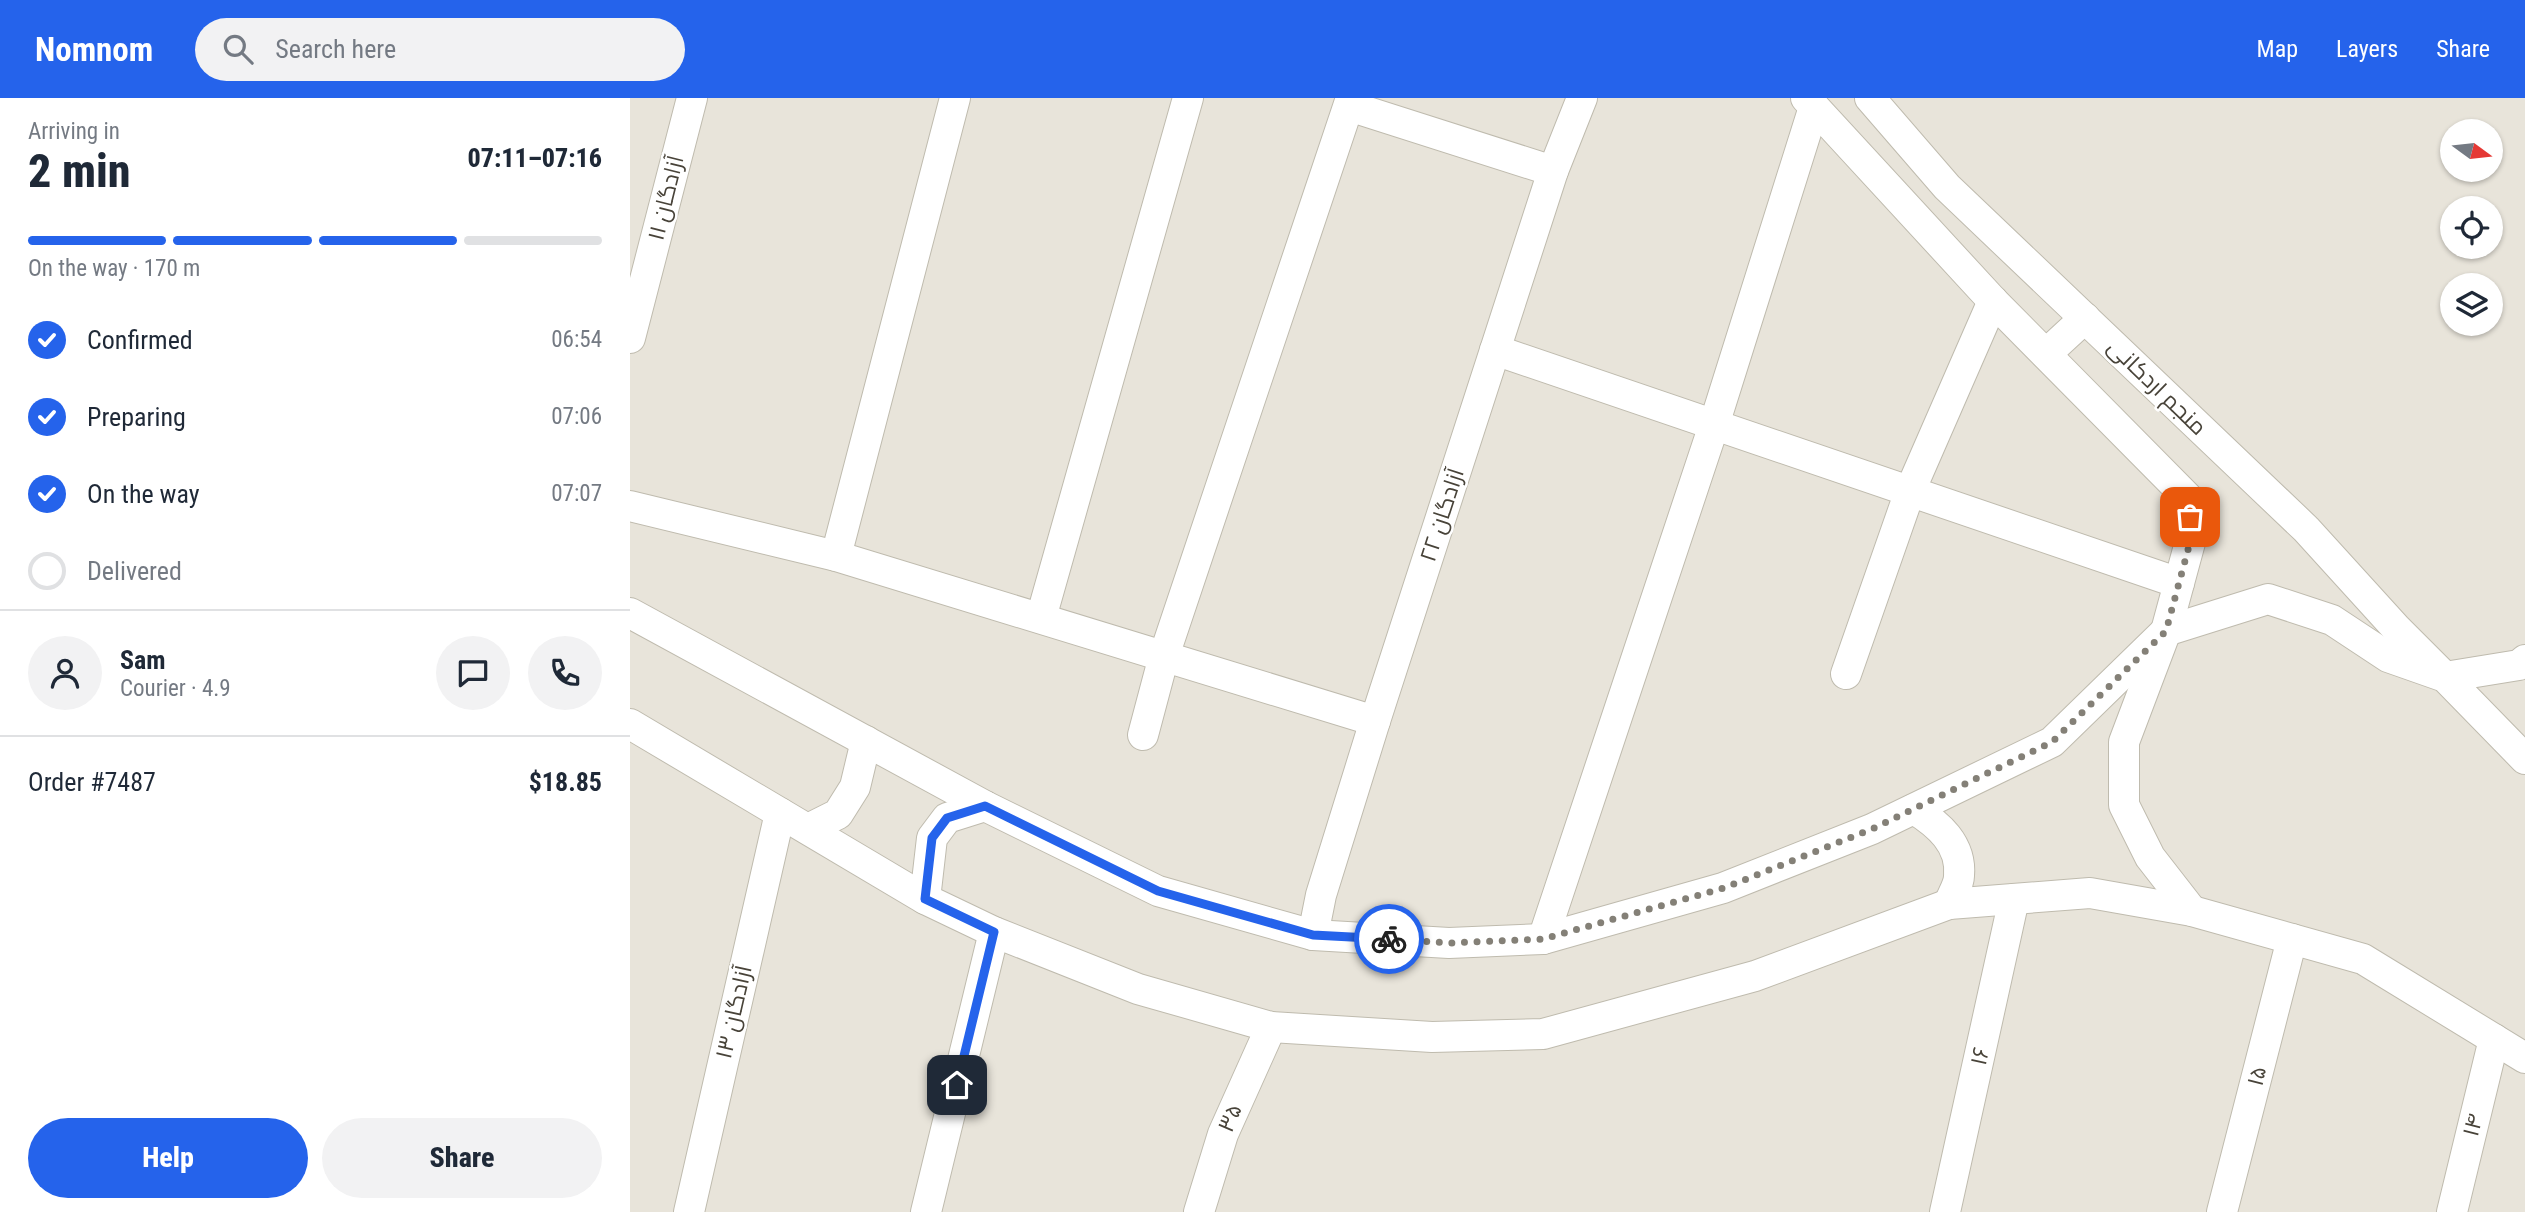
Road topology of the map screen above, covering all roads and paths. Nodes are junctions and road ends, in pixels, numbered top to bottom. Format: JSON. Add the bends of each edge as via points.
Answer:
{"nodes":[{"id":1,"x":692,"y":98,"type":"edge"},
{"id":2,"x":955,"y":98,"type":"edge"},
{"id":3,"x":1188,"y":98,"type":"edge"},
{"id":4,"x":1581,"y":98,"type":"edge"},
{"id":5,"x":1870,"y":98,"type":"edge"},
{"id":6,"x":1350,"y":102,"type":"edge"},
{"id":7,"x":1810,"y":102,"type":"edge"},
{"id":8,"x":1553,"y":171,"type":"junction"},
{"id":9,"x":1993,"y":301,"type":"junction"},
{"id":10,"x":2085,"y":318,"type":"junction"},
{"id":11,"x":630,"y":338,"type":"edge"},
{"id":12,"x":1495,"y":350,"type":"junction"},
{"id":13,"x":2046,"y":354,"type":"junction"},
{"id":14,"x":1714,"y":425,"type":"junction"},
{"id":15,"x":1910,"y":491,"type":"junction"},
{"id":16,"x":630,"y":506,"type":"edge"},
{"id":17,"x":836,"y":555,"type":"junction"},
{"id":18,"x":2179,"y":583,"type":"junction"},
{"id":19,"x":630,"y":613,"type":"edge"},
{"id":20,"x":1041,"y":618,"type":"junction"},
{"id":21,"x":2166,"y":631,"type":"junction"},
{"id":22,"x":1164,"y":656,"type":"junction"},
{"id":23,"x":2525,"y":660,"type":"edge"},
{"id":24,"x":1846,"y":674,"type":"dead end"},
{"id":25,"x":2445,"y":677,"type":"junction"},
{"id":26,"x":1375,"y":721,"type":"junction"},
{"id":27,"x":630,"y":724,"type":"edge"},
{"id":28,"x":1143,"y":735,"type":"dead end"},
{"id":29,"x":866,"y":741,"type":"junction"},
{"id":30,"x":2525,"y":759,"type":"edge"},
{"id":31,"x":985,"y":806,"type":"junction"},
{"id":32,"x":1914,"y":809,"type":"junction"},
{"id":33,"x":780,"y":813,"type":"junction"},
{"id":34,"x":808,"y":830,"type":"junction"},
{"id":35,"x":925,"y":899,"type":"junction"},
{"id":36,"x":2014,"y":899,"type":"junction"},
{"id":37,"x":1949,"y":904,"type":"junction"},
{"id":38,"x":2192,"y":911,"type":"junction"},
{"id":39,"x":994,"y":932,"type":"junction"},
{"id":40,"x":1313,"y":935,"type":"junction"},
{"id":41,"x":1543,"y":939,"type":"junction"},
{"id":42,"x":2292,"y":939,"type":"junction"},
{"id":43,"x":1271,"y":1027,"type":"junction"},
{"id":44,"x":2494,"y":1039,"type":"junction"},
{"id":45,"x":2525,"y":1058,"type":"edge"},
{"id":46,"x":689,"y":1212,"type":"edge"},
{"id":47,"x":926,"y":1212,"type":"edge"},
{"id":48,"x":1199,"y":1212,"type":"edge"},
{"id":49,"x":1945,"y":1212,"type":"edge"},
{"id":50,"x":2222,"y":1212,"type":"edge"},
{"id":51,"x":2452,"y":1212,"type":"edge"}],
"edges":[{"from":1,"to":11,"type":"street","name":"آزادگان ۱۱"},
{"from":2,"to":17,"type":"street"},
{"from":3,"to":20,"type":"street"},
{"from":4,"to":8,"type":"street","name":"آزادگان ۲۲"},
{"from":5,"to":10,"type":"street","name":"منجم اردکانی","via":[[1947,187]]},
{"from":6,"to":8,"type":"street"},
{"from":6,"to":22,"type":"street"},
{"from":7,"to":9,"type":"street"},
{"from":7,"to":14,"type":"street"},
{"from":8,"to":12,"type":"street","name":"آزادگان ۲۲"},
{"from":9,"to":13,"type":"street"},
{"from":9,"to":15,"type":"street"},
{"from":10,"to":13,"type":"street"},
{"from":10,"to":25,"type":"street","name":"منجم اردکانی","via":[[2306,529]]},
{"from":12,"to":14,"type":"street"},
{"from":12,"to":26,"type":"street","name":"آزادگان ۲۲"},
{"from":13,"to":18,"type":"street","via":[[2189,499],[2192,535]]},
{"from":14,"to":15,"type":"street"},
{"from":14,"to":41,"type":"street"},
{"from":15,"to":18,"type":"street"},
{"from":15,"to":24,"type":"street"},
{"from":16,"to":17,"type":"street"},
{"from":17,"to":20,"type":"street"},
{"from":18,"to":21,"type":"street"},
{"from":19,"to":29,"type":"street"},
{"from":20,"to":22,"type":"street"},
{"from":21,"to":25,"type":"street","via":[[2268,599],[2332,620],[2388,657]]},
{"from":21,"to":32,"type":"street","via":[[2052,742]]},
{"from":21,"to":38,"type":"street","via":[[2124,743],[2124,805],[2150,857]]},
{"from":22,"to":26,"type":"street"},
{"from":22,"to":28,"type":"street"},
{"from":23,"to":25,"type":"street","via":[[2519,665]]},
{"from":25,"to":30,"type":"street","name":"منجم اردکانی"},
{"from":26,"to":40,"type":"street","name":"آزادگان ۲۲"},
{"from":27,"to":33,"type":"street"},
{"from":29,"to":31,"type":"street"},
{"from":29,"to":34,"type":"street","via":[[855,787],[838,814]]},
{"from":31,"to":35,"type":"street","via":[[947,818],[932,838]]},
{"from":31,"to":40,"type":"street","via":[[1158,891]]},
{"from":32,"to":37,"type":"street","via":[[1938,823],[1954,846],[1959,877]]},
{"from":32,"to":41,"type":"street","via":[[1724,888]]},
{"from":33,"to":34,"type":"street"},
{"from":33,"to":46,"type":"street","name":"آزادگان ۱۳"},
{"from":34,"to":35,"type":"street"},
{"from":35,"to":39,"type":"street"},
{"from":36,"to":37,"type":"street"},
{"from":36,"to":38,"type":"street","via":[[2090,893]]},
{"from":36,"to":49,"type":"street","name":"۱۶"},
{"from":37,"to":43,"type":"street","via":[[1755,976],[1543,1034],[1433,1037]]},
{"from":38,"to":42,"type":"street"},
{"from":39,"to":43,"type":"street","via":[[1138,989]]},
{"from":39,"to":47,"type":"street"},
{"from":40,"to":41,"type":"street","via":[[1449,943]]},
{"from":42,"to":44,"type":"street","via":[[2363,960]]},
{"from":42,"to":50,"type":"street","name":"۱۵"},
{"from":43,"to":48,"type":"street","name":"۳۵","via":[[1223,1134]]},
{"from":44,"to":45,"type":"street"},
{"from":44,"to":51,"type":"street","name":"۱۴"}]}
